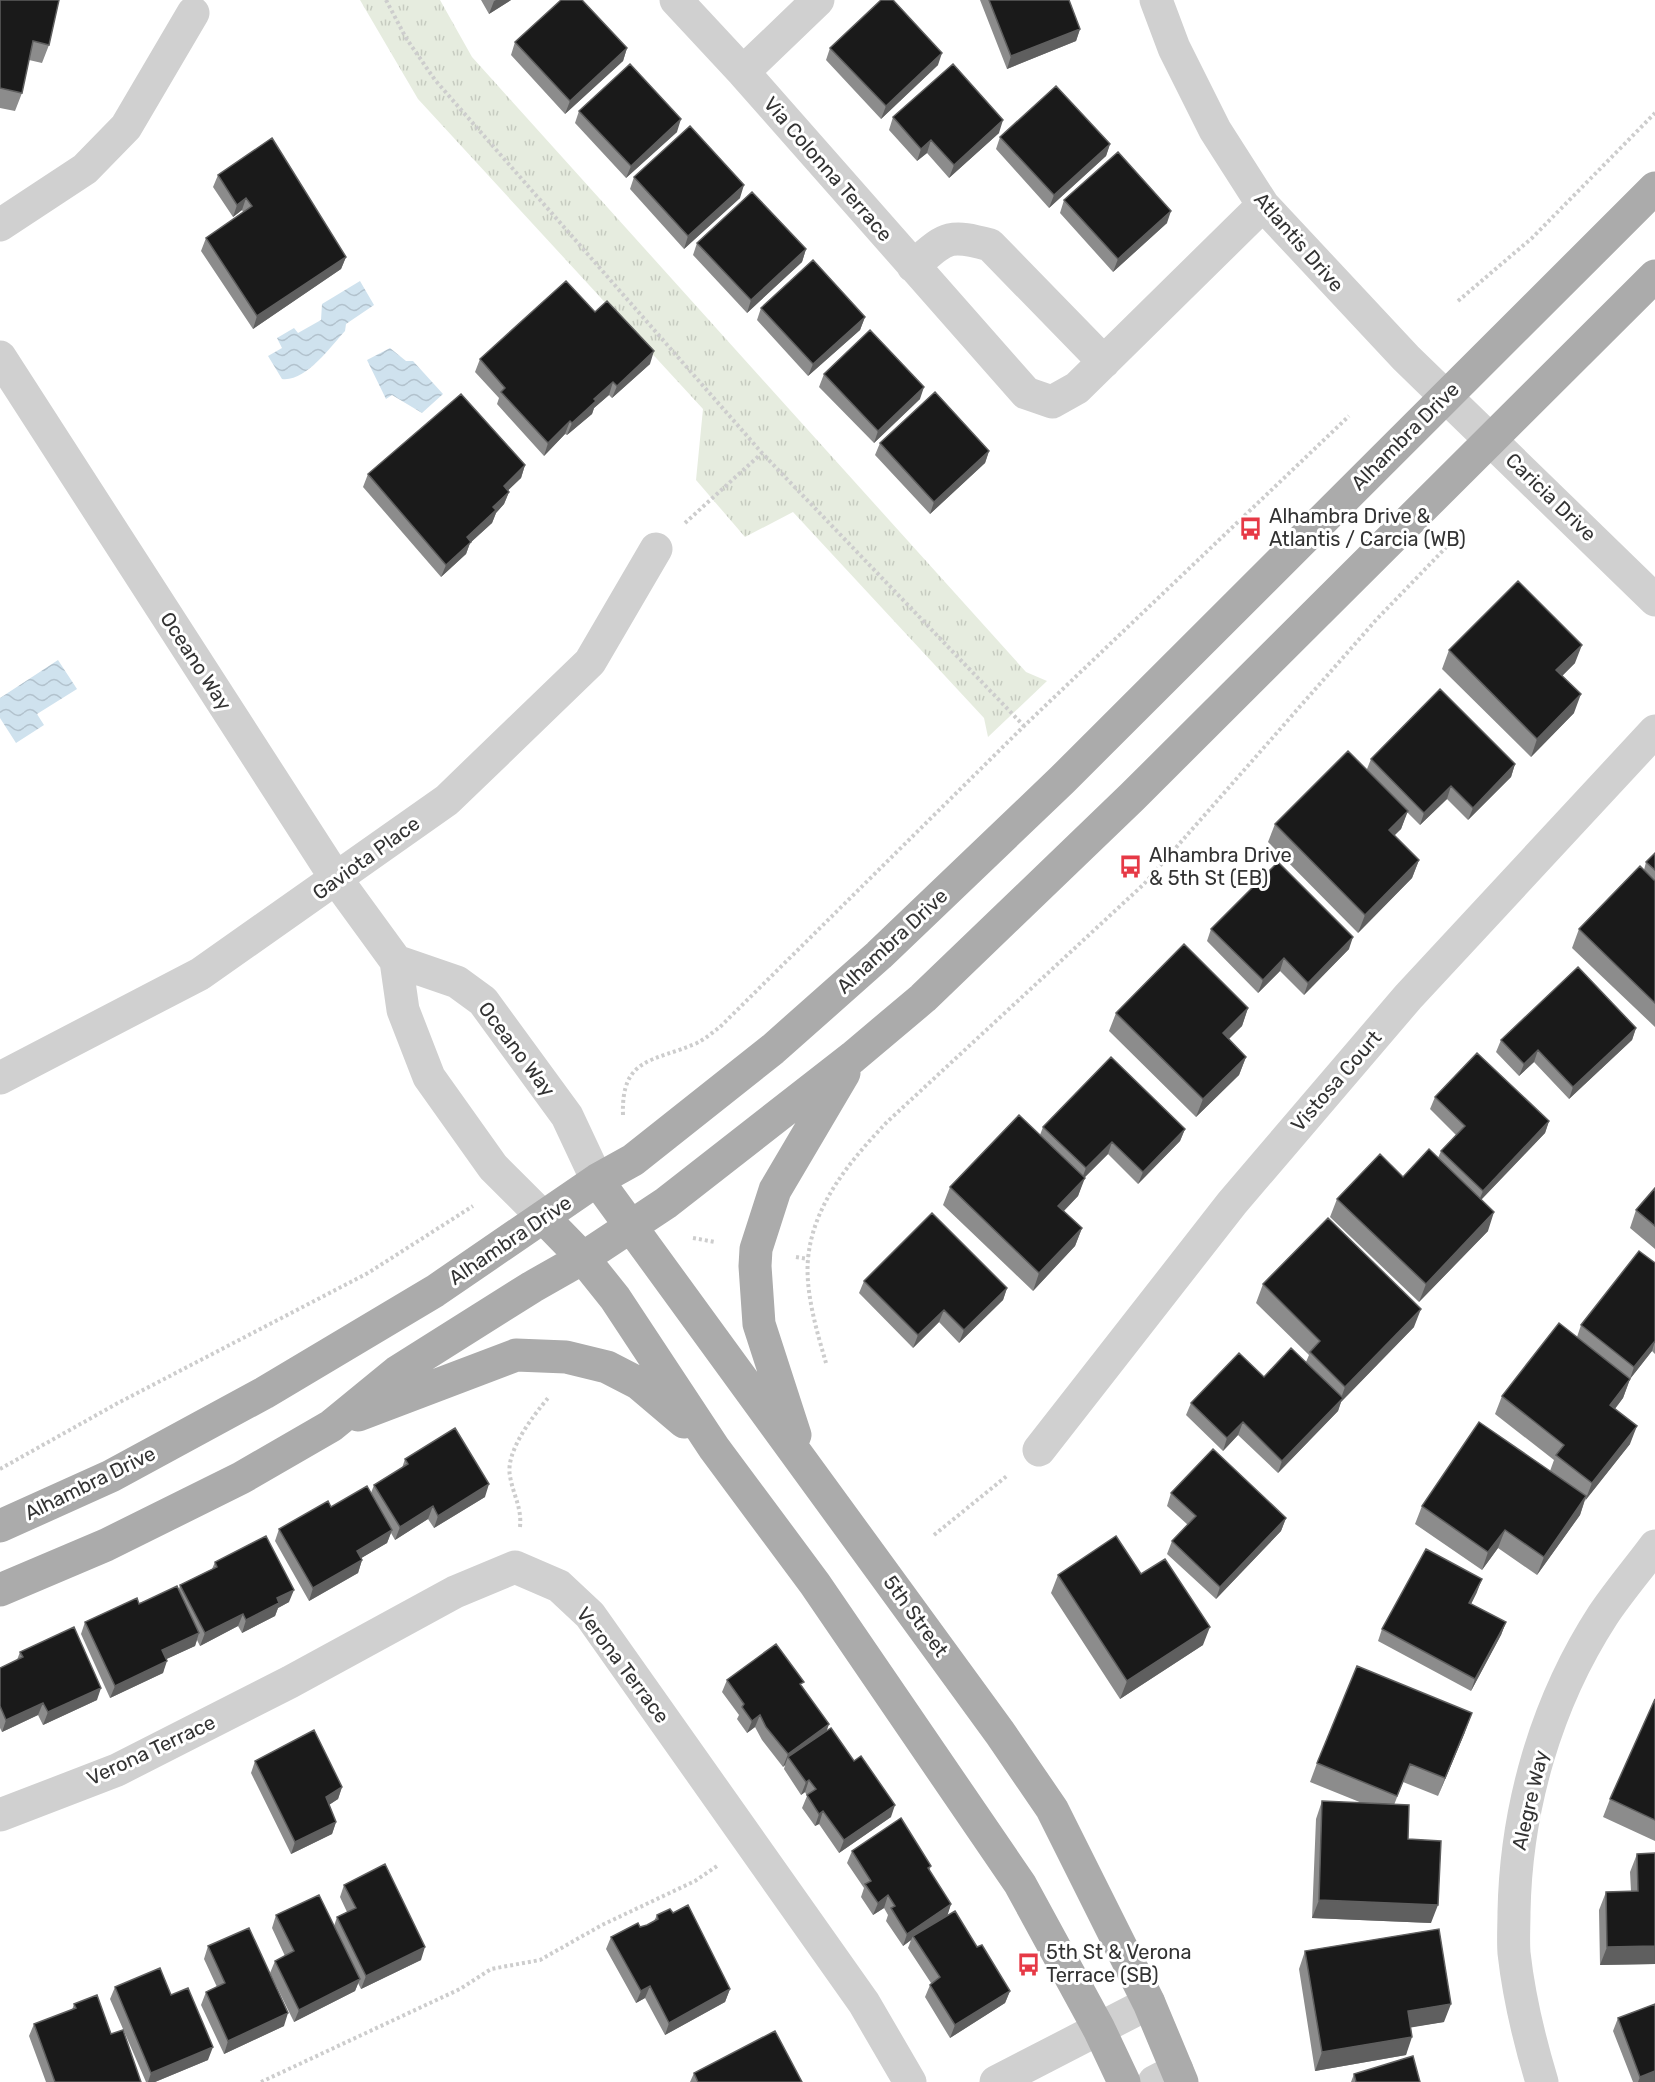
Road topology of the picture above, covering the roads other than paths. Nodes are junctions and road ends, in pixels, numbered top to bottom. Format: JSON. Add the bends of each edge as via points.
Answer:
{"nodes":[{"id":1,"x":676,"y":0,"type":"edge"},
{"id":2,"x":818,"y":0,"type":"edge"},
{"id":3,"x":1156,"y":0,"type":"edge"},
{"id":4,"x":193,"y":14,"type":"dead end"},
{"id":5,"x":743,"y":72,"type":"junction"},
{"id":6,"x":1655,"y":188,"type":"edge"},
{"id":7,"x":1263,"y":205,"type":"junction"},
{"id":8,"x":0,"y":225,"type":"edge"},
{"id":9,"x":913,"y":266,"type":"junction"},
{"id":10,"x":1655,"y":276,"type":"edge"},
{"id":11,"x":0,"y":357,"type":"edge"},
{"id":12,"x":1104,"y":362,"type":"junction"},
{"id":13,"x":1446,"y":395,"type":"junction"},
{"id":14,"x":1491,"y":440,"type":"junction"},
{"id":15,"x":656,"y":549,"type":"road end"},
{"id":16,"x":1655,"y":600,"type":"edge"},
{"id":17,"x":1655,"y":731,"type":"edge"},
{"id":18,"x":337,"y":880,"type":"junction"},
{"id":19,"x":396,"y":961,"type":"junction"},
{"id":20,"x":853,"y":1057,"type":"junction"},
{"id":21,"x":0,"y":1078,"type":"edge"},
{"id":22,"x":597,"y":1180,"type":"junction"},
{"id":23,"x":543,"y":1217,"type":"junction"},
{"id":24,"x":630,"y":1227,"type":"junction"},
{"id":25,"x":583,"y":1258,"type":"junction"},
{"id":26,"x":331,"y":1426,"type":"junction"},
{"id":27,"x":714,"y":1448,"type":"junction"},
{"id":28,"x":1039,"y":1449,"type":"road end"},
{"id":29,"x":804,"y":1462,"type":"junction"},
{"id":30,"x":0,"y":1526,"type":"edge"},
{"id":31,"x":1655,"y":1546,"type":"edge"},
{"id":32,"x":0,"y":1590,"type":"edge"},
{"id":33,"x":0,"y":1815,"type":"edge"},
{"id":34,"x":1149,"y":2003,"type":"junction"},
{"id":35,"x":1099,"y":2029,"type":"junction"},
{"id":36,"x":1171,"y":2078,"type":"edge"},
{"id":37,"x":910,"y":2082,"type":"edge"},
{"id":38,"x":996,"y":2082,"type":"edge"},
{"id":39,"x":1124,"y":2082,"type":"edge"},
{"id":40,"x":1542,"y":2082,"type":"edge"}],
"edges":[{"from":1,"to":5,"type":"street","name":"Via Colonna Terrace"},
{"from":2,"to":5,"type":"street"},
{"from":3,"to":7,"type":"street","name":"Atlantis Drive","via":[[1174,48],[1215,130]]},
{"from":4,"to":8,"type":"street","via":[[126,127],[85,169]]},
{"from":5,"to":9,"type":"street","name":"Via Colonna Terrace"},
{"from":6,"to":13,"type":"main road","name":"Alhambra Drive"},
{"from":7,"to":12,"type":"street","name":"Via Colonna Terrace"},
{"from":7,"to":13,"type":"street","name":"Atlantis Drive","via":[[1400,352]]},
{"from":9,"to":12,"type":"street","via":[[943,240],[967,238],[990,244]]},
{"from":9,"to":12,"type":"street","name":"Via Colonna Terrace","via":[[1026,393],[1052,402],[1077,388]]},
{"from":10,"to":14,"type":"main road"},
{"from":11,"to":18,"type":"street","name":"Oceano Way"},
{"from":13,"to":14,"type":"street","name":"Caricia Drive"},
{"from":13,"to":22,"type":"main road","name":"Alhambra Drive","via":[[1062,780],[879,955],[764,1056],[633,1160]]},
{"from":14,"to":16,"type":"street","name":"Caricia Drive"},
{"from":14,"to":20,"type":"main road","via":[[1117,812],[923,998]]},
{"from":15,"to":18,"type":"street","name":"Gaviota Place","via":[[590,662],[447,800]]},
{"from":17,"to":28,"type":"street","name":"Vistosa Court","via":[[1408,997],[1232,1203]]},
{"from":18,"to":19,"type":"street","name":"Oceano Way"},
{"from":18,"to":21,"type":"street","name":"Gaviota Place","via":[[200,974]]},
{"from":19,"to":22,"type":"street","name":"Oceano Way","via":[[457,982],[483,1001],[567,1116]]},
{"from":19,"to":23,"type":"street","name":"Oceano Way","via":[[402,1010],[429,1077],[493,1167]]},
{"from":20,"to":24,"type":"main road"},
{"from":20,"to":29,"type":"main road","via":[[775,1190],[756,1249],[759,1324]]},
{"from":22,"to":23,"type":"main road","name":"Alhambra Drive"},
{"from":22,"to":24,"type":"main road","name":"5th Street"},
{"from":23,"to":25,"type":"main road"},
{"from":23,"to":30,"type":"main road","name":"Alhambra Drive","via":[[435,1291],[264,1393],[111,1476]]},
{"from":24,"to":25,"type":"main road"},
{"from":24,"to":29,"type":"main road","name":"5th Street"},
{"from":25,"to":26,"type":"main road","via":[[398,1372]]},
{"from":25,"to":27,"type":"main road","via":[[615,1298]]},
{"from":26,"to":27,"type":"main road","via":[[516,1355],[566,1357],[607,1367],[638,1383]]},
{"from":26,"to":32,"type":"main road","via":[[241,1478],[106,1545]]},
{"from":27,"to":35,"type":"main road","via":[[815,1584],[1020,1884]]},
{"from":29,"to":34,"type":"main road","name":"5th Street","via":[[1052,1809]]},
{"from":31,"to":40,"type":"street","name":"Alegre Way","via":[[1603,1616],[1568,1680],[1541,1746],[1525,1808],[1515,1869],[1514,1951],[1525,2025]]},
{"from":33,"to":37,"type":"street","name":"Verona Terrace","via":[[117,1770],[455,1592],[515,1567],[559,1586],[590,1615],[864,2003]]},
{"from":34,"to":35,"type":"street"},
{"from":34,"to":36,"type":"main road","name":"5th Street"},
{"from":35,"to":38,"type":"street"},
{"from":35,"to":39,"type":"main road"}]}
